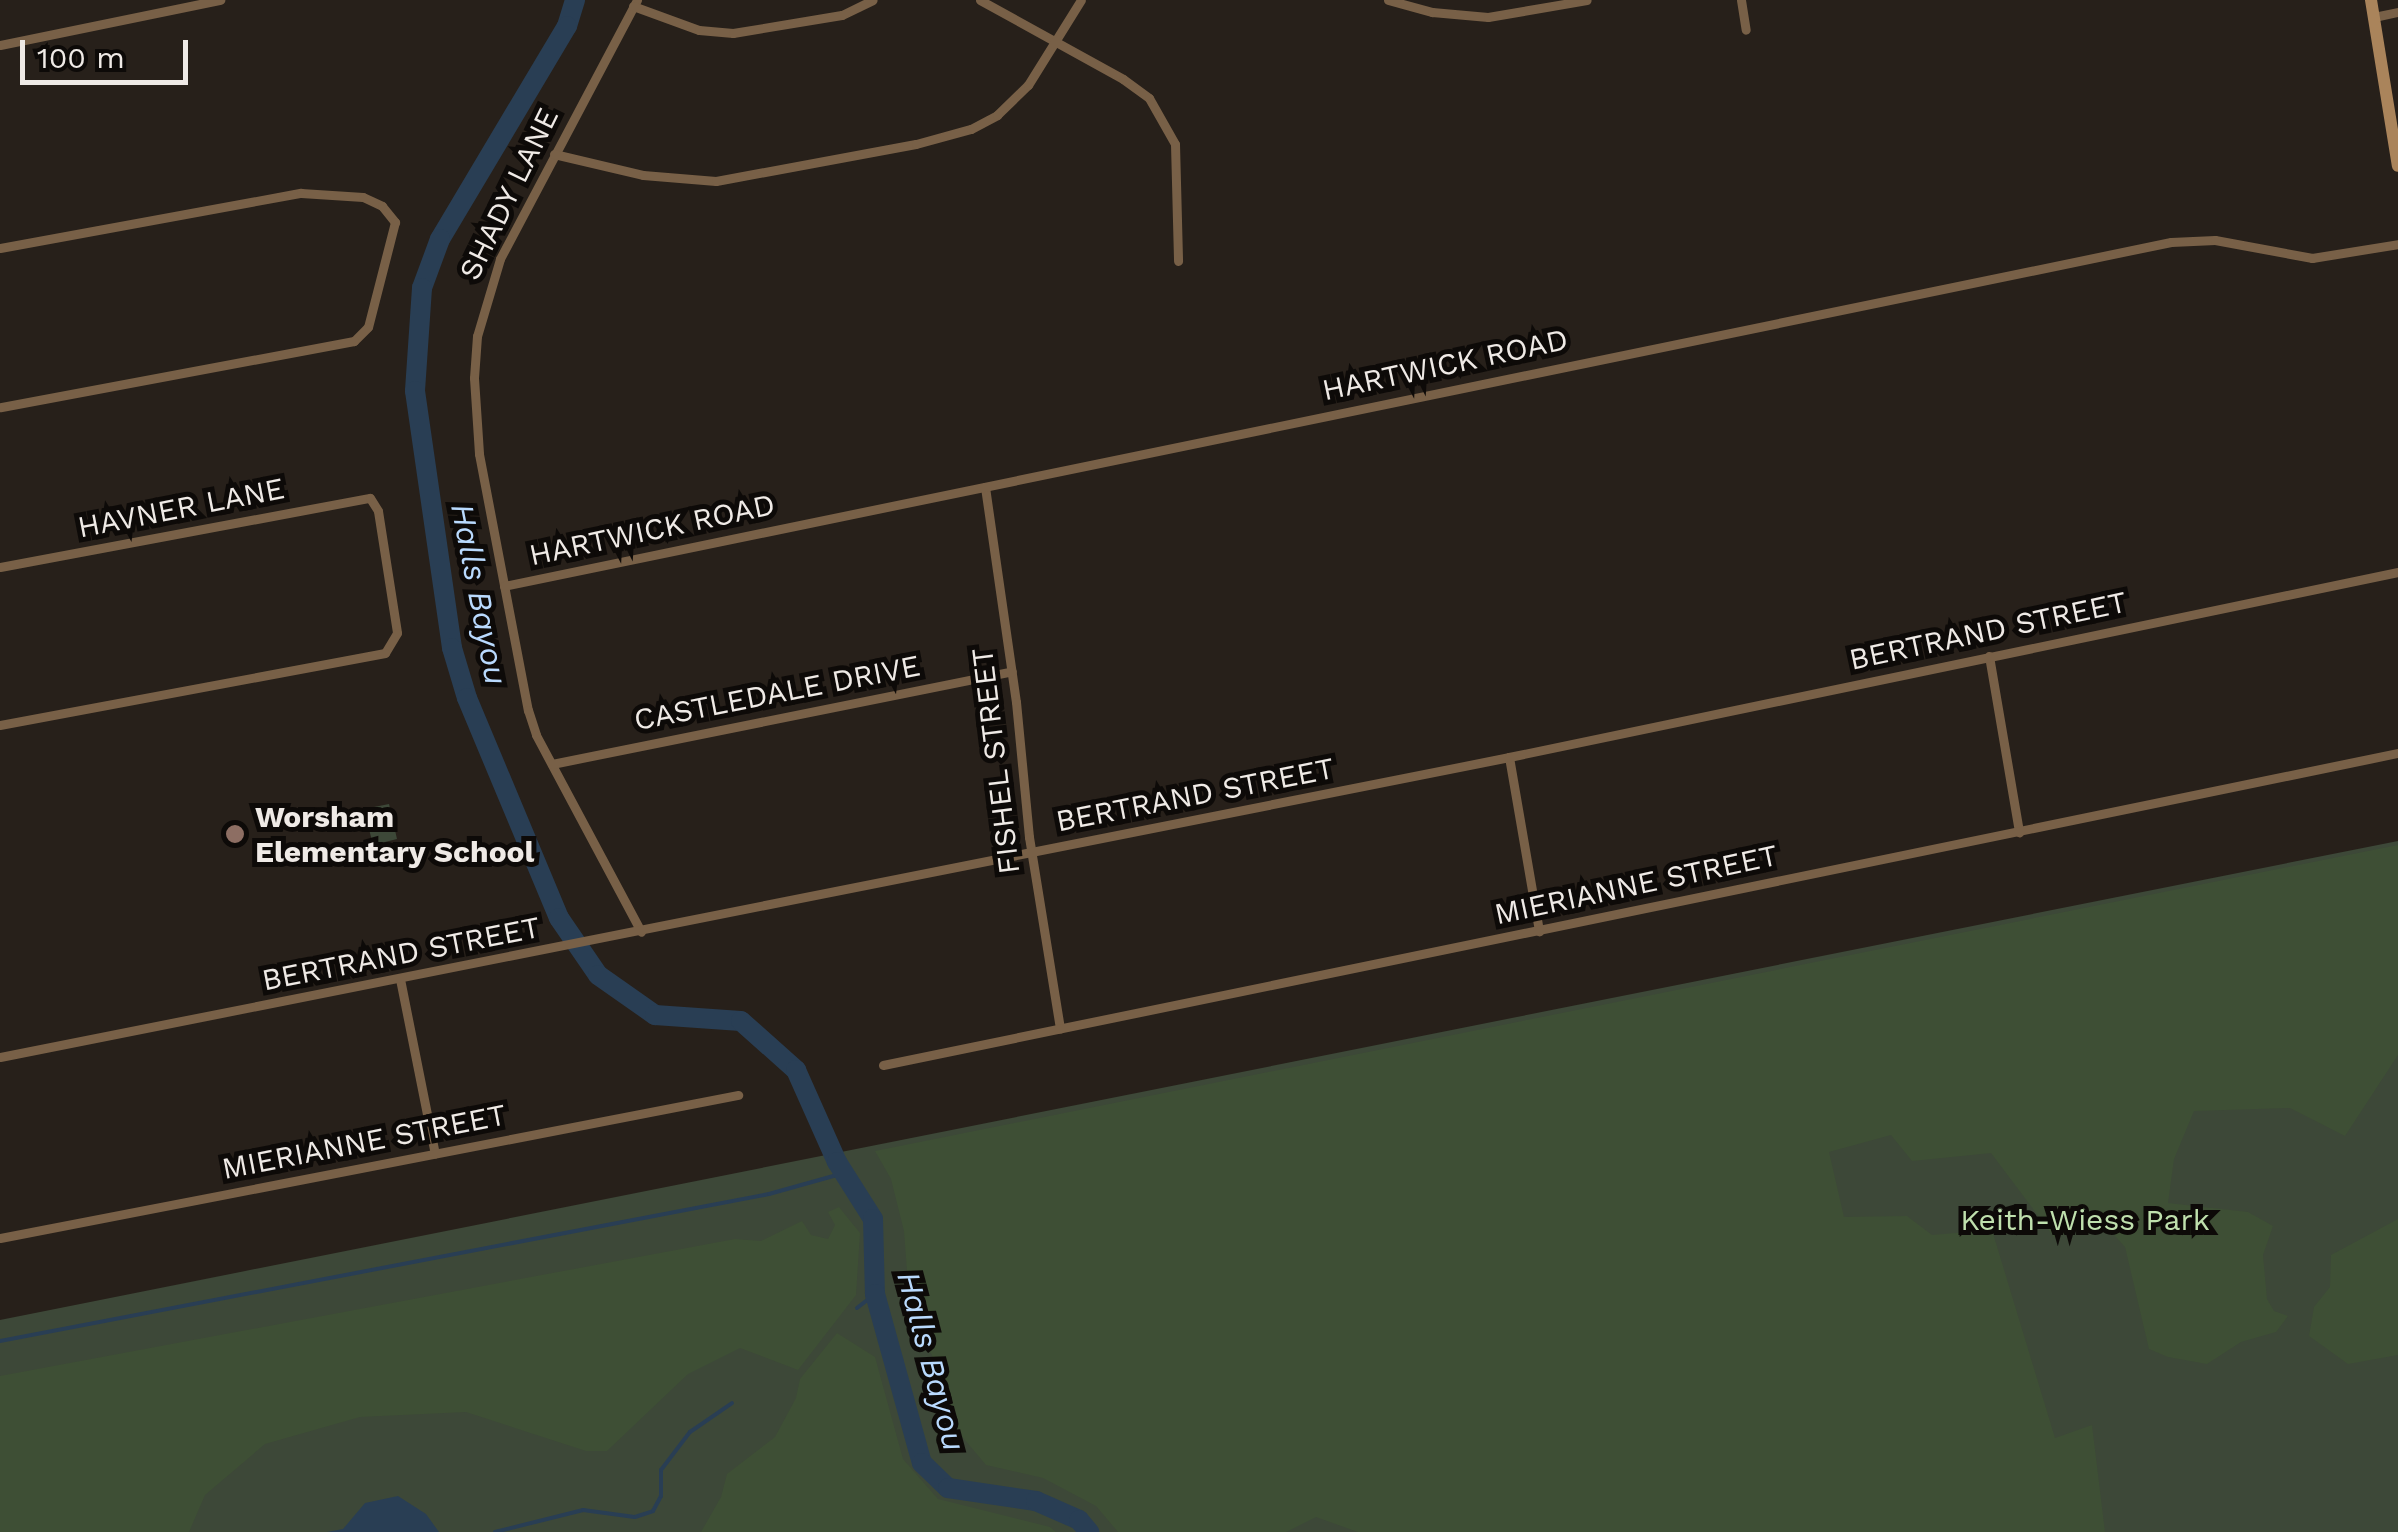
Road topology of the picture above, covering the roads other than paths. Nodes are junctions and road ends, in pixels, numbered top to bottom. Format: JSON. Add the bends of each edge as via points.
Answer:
{"nodes":[{"id":1,"x":220,"y":0,"type":"edge"},
{"id":2,"x":873,"y":0,"type":"edge"},
{"id":3,"x":980,"y":0,"type":"edge"},
{"id":4,"x":1081,"y":0,"type":"edge"},
{"id":5,"x":1388,"y":0,"type":"edge"},
{"id":6,"x":1587,"y":0,"type":"edge"},
{"id":7,"x":1741,"y":0,"type":"edge"},
{"id":8,"x":2371,"y":0,"type":"edge"},
{"id":9,"x":635,"y":3,"type":"edge"},
{"id":10,"x":1549,"y":4,"type":"edge"},
{"id":11,"x":2398,"y":12,"type":"edge"},
{"id":12,"x":2374,"y":16,"type":"junction"},
{"id":13,"x":1746,"y":30,"type":"dead end"},
{"id":14,"x":1058,"y":43,"type":"junction"},
{"id":15,"x":0,"y":45,"type":"edge"},
{"id":16,"x":554,"y":154,"type":"junction"},
{"id":17,"x":2398,"y":166,"type":"edge"},
{"id":18,"x":2398,"y":244,"type":"edge"},
{"id":19,"x":0,"y":248,"type":"edge"},
{"id":20,"x":1178,"y":261,"type":"dead end"},
{"id":21,"x":0,"y":407,"type":"edge"},
{"id":22,"x":985,"y":487,"type":"junction"},
{"id":23,"x":0,"y":566,"type":"edge"},
{"id":24,"x":2398,"y":572,"type":"edge"},
{"id":25,"x":504,"y":586,"type":"junction"},
{"id":26,"x":1989,"y":656,"type":"junction"},
{"id":27,"x":1012,"y":671,"type":"junction"},
{"id":28,"x":0,"y":725,"type":"edge"},
{"id":29,"x":2398,"y":754,"type":"edge"},
{"id":30,"x":1508,"y":757,"type":"junction"},
{"id":31,"x":552,"y":764,"type":"junction"},
{"id":32,"x":2019,"y":832,"type":"junction"},
{"id":33,"x":1031,"y":853,"type":"junction"},
{"id":34,"x":1539,"y":930,"type":"junction"},
{"id":35,"x":641,"y":932,"type":"junction"},
{"id":36,"x":400,"y":979,"type":"junction"},
{"id":37,"x":1060,"y":1029,"type":"junction"},
{"id":38,"x":0,"y":1057,"type":"edge"},
{"id":39,"x":883,"y":1065,"type":"dead end"},
{"id":40,"x":738,"y":1095,"type":"dead end"},
{"id":41,"x":435,"y":1154,"type":"junction"},
{"id":42,"x":0,"y":1238,"type":"edge"}],
"edges":[{"from":1,"to":15,"type":"street"},
{"from":2,"to":9,"type":"street","via":[[842,15],[733,33],[699,30]]},
{"from":3,"to":14,"type":"street"},
{"from":4,"to":14,"type":"street"},
{"from":5,"to":10,"type":"street","via":[[1460,16]]},
{"from":6,"to":10,"type":"street"},
{"from":7,"to":13,"type":"street"},
{"from":8,"to":12,"type":"main road"},
{"from":9,"to":16,"type":"street","name":"SHADY LANE"},
{"from":11,"to":12,"type":"street"},
{"from":12,"to":17,"type":"main road"},
{"from":14,"to":16,"type":"street","via":[[997,115],[916,144],[700,181]]},
{"from":14,"to":20,"type":"street","via":[[1134,87],[1166,122],[1175,144]]},
{"from":16,"to":25,"type":"street","name":"SHADY LANE","via":[[500,259],[477,336],[475,420]]},
{"from":18,"to":22,"type":"street","name":"HARTWICK ROAD","via":[[2312,258],[2215,240],[2171,242]]},
{"from":19,"to":21,"type":"street","via":[[301,193],[362,197],[392,213],[394,241],[368,327],[347,343]]},
{"from":22,"to":25,"type":"street","name":"HARTWICK ROAD"},
{"from":22,"to":27,"type":"street","name":"FISHEL STREET"},
{"from":23,"to":28,"type":"street","name":"HAVNER LANE","via":[[370,498],[378,511],[397,633],[389,650],[376,654]]},
{"from":24,"to":26,"type":"street","name":"BERTRAND STREET"},
{"from":25,"to":31,"type":"street","name":"SHADY LANE","via":[[528,710]]},
{"from":26,"to":30,"type":"street","name":"BERTRAND STREET"},
{"from":26,"to":32,"type":"street"},
{"from":27,"to":31,"type":"street","name":"CASTLEDALE DRIVE"},
{"from":27,"to":33,"type":"street","name":"FISHEL STREET"},
{"from":29,"to":32,"type":"street","name":"MIERIANNE STREET"},
{"from":30,"to":33,"type":"street","name":"BERTRAND STREET"},
{"from":30,"to":34,"type":"street"},
{"from":31,"to":35,"type":"street","name":"SHADY LANE"},
{"from":32,"to":34,"type":"street","name":"MIERIANNE STREET"},
{"from":33,"to":35,"type":"street","name":"BERTRAND STREET"},
{"from":33,"to":37,"type":"street","name":"FISHEL STREET"},
{"from":34,"to":37,"type":"street","name":"MIERIANNE STREET"},
{"from":35,"to":36,"type":"street","name":"BERTRAND STREET"},
{"from":36,"to":38,"type":"street","name":"BERTRAND STREET"},
{"from":36,"to":41,"type":"street"},
{"from":37,"to":39,"type":"street","name":"MIERIANNE STREET"},
{"from":40,"to":41,"type":"street","name":"MIERIANNE STREET"},
{"from":41,"to":42,"type":"street","name":"MIERIANNE STREET"}]}
